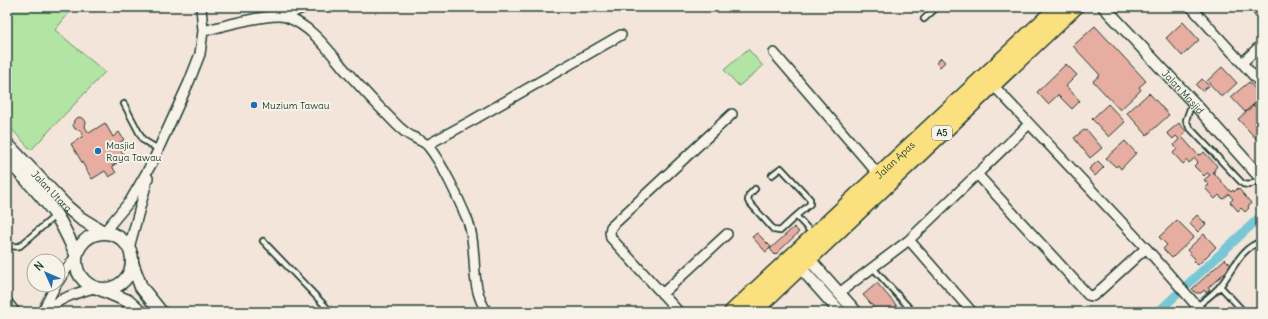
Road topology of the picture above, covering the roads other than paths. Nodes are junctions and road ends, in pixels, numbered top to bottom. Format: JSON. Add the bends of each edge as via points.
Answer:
{"nodes":[{"id":1,"x":200,"y":7,"type":"edge"},
{"id":2,"x":305,"y":7,"type":"edge"},
{"id":3,"x":938,"y":7,"type":"edge"},
{"id":4,"x":1058,"y":7,"type":"edge"},
{"id":5,"x":1075,"y":7,"type":"edge"},
{"id":6,"x":1104,"y":7,"type":"edge"},
{"id":7,"x":1191,"y":7,"type":"edge"},
{"id":8,"x":284,"y":16,"type":"junction"},
{"id":9,"x":924,"y":19,"type":"dead end"},
{"id":10,"x":203,"y":31,"type":"junction"},
{"id":11,"x":621,"y":35,"type":"dead end"},
{"id":12,"x":1261,"y":46,"type":"edge"},
{"id":13,"x":774,"y":53,"type":"dead end"},
{"id":14,"x":1242,"y":64,"type":"junction"},
{"id":15,"x":993,"y":84,"type":"junction"},
{"id":16,"x":1261,"y":84,"type":"edge"},
{"id":17,"x":1193,"y":102,"type":"junction"},
{"id":18,"x":124,"y":104,"type":"dead end"},
{"id":19,"x":732,"y":114,"type":"dead end"},
{"id":20,"x":1029,"y":124,"type":"junction"},
{"id":21,"x":7,"y":144,"type":"edge"},
{"id":22,"x":427,"y":145,"type":"junction"},
{"id":23,"x":158,"y":149,"type":"junction"},
{"id":24,"x":7,"y":159,"type":"edge"},
{"id":25,"x":152,"y":163,"type":"junction"},
{"id":26,"x":772,"y":174,"type":"dead end"},
{"id":27,"x":977,"y":174,"type":"junction"},
{"id":28,"x":879,"y":175,"type":"junction"},
{"id":29,"x":1261,"y":178,"type":"edge"},
{"id":30,"x":755,"y":189,"type":"dead end"},
{"id":31,"x":56,"y":215,"type":"junction"},
{"id":32,"x":796,"y":216,"type":"junction"},
{"id":33,"x":103,"y":232,"type":"junction"},
{"id":34,"x":727,"y":234,"type":"dead end"},
{"id":35,"x":814,"y":236,"type":"junction"},
{"id":36,"x":909,"y":240,"type":"junction"},
{"id":37,"x":263,"y":241,"type":"dead end"},
{"id":38,"x":7,"y":242,"type":"edge"},
{"id":39,"x":1261,"y":242,"type":"edge"},
{"id":40,"x":129,"y":248,"type":"junction"},
{"id":41,"x":1146,"y":248,"type":"junction"},
{"id":42,"x":75,"y":256,"type":"junction"},
{"id":43,"x":786,"y":261,"type":"junction"},
{"id":44,"x":132,"y":263,"type":"junction"},
{"id":45,"x":805,"y":263,"type":"junction"},
{"id":46,"x":873,"y":268,"type":"junction"},
{"id":47,"x":66,"y":270,"type":"edge"},
{"id":48,"x":1220,"y":286,"type":"junction"},
{"id":49,"x":97,"y":288,"type":"junction"},
{"id":50,"x":52,"y":293,"type":"edge"},
{"id":51,"x":839,"y":293,"type":"junction"},
{"id":52,"x":662,"y":294,"type":"junction"},
{"id":53,"x":7,"y":302,"type":"edge"},
{"id":54,"x":761,"y":309,"type":"edge"},
{"id":55,"x":1200,"y":309,"type":"edge"},
{"id":56,"x":15,"y":312,"type":"edge"},
{"id":57,"x":42,"y":312,"type":"edge"},
{"id":58,"x":45,"y":312,"type":"edge"},
{"id":59,"x":140,"y":312,"type":"edge"},
{"id":60,"x":161,"y":312,"type":"edge"},
{"id":61,"x":331,"y":312,"type":"edge"},
{"id":62,"x":487,"y":312,"type":"edge"},
{"id":63,"x":679,"y":312,"type":"edge"},
{"id":64,"x":732,"y":312,"type":"edge"},
{"id":65,"x":840,"y":312,"type":"edge"},
{"id":66,"x":856,"y":312,"type":"edge"},
{"id":67,"x":913,"y":312,"type":"edge"},
{"id":68,"x":972,"y":312,"type":"edge"},
{"id":69,"x":1244,"y":312,"type":"edge"}],
"edges":[{"from":1,"to":10,"type":"street"},
{"from":2,"to":8,"type":"street"},
{"from":3,"to":9,"type":"lane"},
{"from":4,"to":28,"type":"highway","name":"Jalan Apas","number":"A5"},
{"from":5,"to":15,"type":"highway","name":"Jalan Apas","number":"A5"},
{"from":6,"to":17,"type":"street","name":"Jalan Masjid"},
{"from":7,"to":14,"type":"street"},
{"from":8,"to":10,"type":"street","via":[[259,18]]},
{"from":8,"to":22,"type":"street","via":[[300,23],[317,38],[398,127]]},
{"from":10,"to":23,"type":"street","via":[[196,66]]},
{"from":11,"to":22,"type":"street"},
{"from":12,"to":14,"type":"street"},
{"from":13,"to":28,"type":"street"},
{"from":14,"to":16,"type":"street"},
{"from":15,"to":20,"type":"street"},
{"from":15,"to":45,"type":"highway","name":"Jalan Apas","number":"A5"},
{"from":17,"to":29,"type":"street","name":"Jalan Masjid"},
{"from":17,"to":29,"type":"lane","via":[[1186,120],[1190,127],[1243,184],[1249,185]]},
{"from":18,"to":23,"type":"lane","via":[[143,140]]},
{"from":19,"to":52,"type":"street","via":[[611,227],[611,238]]},
{"from":20,"to":27,"type":"street"},
{"from":20,"to":41,"type":"street"},
{"from":21,"to":33,"type":"main road","name":"Jalan Utara","via":[[66,206]]},
{"from":22,"to":62,"type":"street","via":[[452,186],[468,223],[474,247],[475,282]]},
{"from":23,"to":25,"type":"street"},
{"from":24,"to":31,"type":"main road","name":"Jalan Utara"},
{"from":25,"to":33,"type":"street","via":[[130,201]]},
{"from":25,"to":40,"type":"street"},
{"from":26,"to":32,"type":"lane","via":[[781,168],[810,199],[810,204]]},
{"from":27,"to":36,"type":"street"},
{"from":27,"to":41,"type":"street","via":[[1088,295],[1093,296],[1097,293]]},
{"from":28,"to":35,"type":"highway","name":"Jalan Apas","number":"A5"},
{"from":30,"to":32,"type":"lane","via":[[749,195],[748,201],[774,230],[780,231]]},
{"from":31,"to":38,"type":"lane","via":[[20,246],[14,247]]},
{"from":31,"to":42,"type":"main road","name":"Jalan Utara"},
{"from":32,"to":35,"type":"lane"},
{"from":33,"to":40,"type":"main road","via":[[119,237]]},
{"from":33,"to":42,"type":"main road","via":[[86,239],[79,246]]},
{"from":34,"to":52,"type":"street"},
{"from":35,"to":43,"type":"highway","name":"Jalan Apas","number":"A5"},
{"from":36,"to":46,"type":"street"},
{"from":36,"to":68,"type":"street"},
{"from":37,"to":61,"type":"lane"},
{"from":39,"to":48,"type":"lane","via":[[1254,244],[1235,262]]},
{"from":40,"to":44,"type":"main road"},
{"from":41,"to":55,"type":"street"},
{"from":42,"to":47,"type":"street"},
{"from":42,"to":49,"type":"main road","via":[[75,267],[79,276],[85,283]]},
{"from":43,"to":45,"type":"highway","via":[[803,257]]},
{"from":43,"to":64,"type":"highway","name":"Jalan Apas","number":"A5"},
{"from":44,"to":49,"type":"main road","via":[[130,272],[121,283],[109,289]]},
{"from":44,"to":60,"type":"main road","via":[[141,287]]},
{"from":45,"to":51,"type":"street"},
{"from":45,"to":54,"type":"highway","name":"Jalan Apas","number":"A5"},
{"from":45,"to":65,"type":"street"},
{"from":46,"to":51,"type":"street"},
{"from":46,"to":67,"type":"lane"},
{"from":48,"to":55,"type":"lane"},
{"from":48,"to":69,"type":"lane"},
{"from":49,"to":58,"type":"street","via":[[60,300]]},
{"from":49,"to":59,"type":"main road","via":[[128,301]]},
{"from":50,"to":57,"type":"street"},
{"from":51,"to":66,"type":"street"},
{"from":52,"to":63,"type":"street"},
{"from":53,"to":56,"type":"street"}]}
